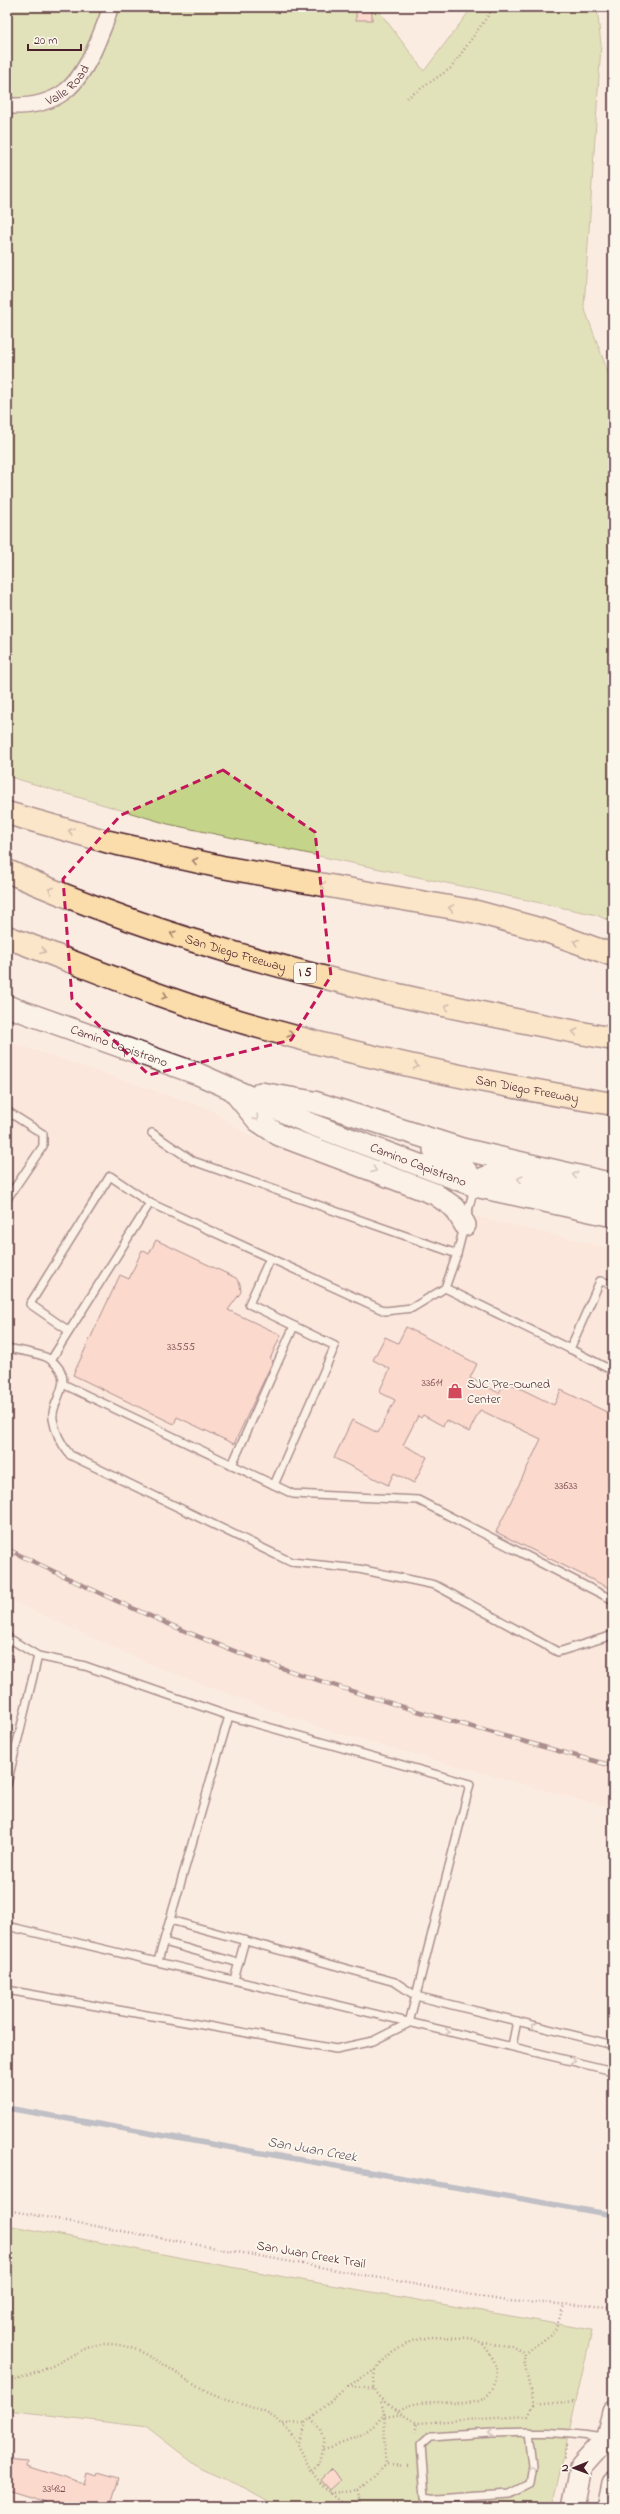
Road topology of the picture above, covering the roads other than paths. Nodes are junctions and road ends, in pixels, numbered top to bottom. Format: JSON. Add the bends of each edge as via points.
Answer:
{"nodes":[{"id":1,"x":110,"y":7,"type":"edge"},
{"id":2,"x":7,"y":106,"type":"edge"},
{"id":3,"x":7,"y":813,"type":"edge"},
{"id":4,"x":7,"y":871,"type":"edge"},
{"id":5,"x":7,"y":937,"type":"edge"},
{"id":6,"x":613,"y":955,"type":"edge"},
{"id":7,"x":7,"y":1006,"type":"edge"},
{"id":8,"x":613,"y":1039,"type":"edge"},
{"id":9,"x":230,"y":1088,"type":"junction"},
{"id":10,"x":283,"y":1097,"type":"junction"},
{"id":11,"x":613,"y":1104,"type":"edge"},
{"id":12,"x":7,"y":1111,"type":"edge"},
{"id":13,"x":152,"y":1133,"type":"dead end"},
{"id":14,"x":613,"y":1184,"type":"edge"},
{"id":15,"x":475,"y":1186,"type":"junction"},
{"id":16,"x":613,"y":1197,"type":"edge"},
{"id":17,"x":7,"y":1199,"type":"edge"},
{"id":18,"x":150,"y":1203,"type":"junction"},
{"id":19,"x":613,"y":1216,"type":"edge"},
{"id":20,"x":465,"y":1225,"type":"junction"},
{"id":21,"x":457,"y":1254,"type":"junction"},
{"id":22,"x":270,"y":1258,"type":"junction"},
{"id":23,"x":613,"y":1284,"type":"edge"},
{"id":24,"x":445,"y":1288,"type":"junction"},
{"id":25,"x":294,"y":1326,"type":"junction"},
{"id":26,"x":69,"y":1331,"type":"junction"},
{"id":27,"x":7,"y":1348,"type":"edge"},
{"id":28,"x":570,"y":1349,"type":"junction"},
{"id":29,"x":51,"y":1360,"type":"junction"},
{"id":30,"x":613,"y":1371,"type":"edge"},
{"id":31,"x":63,"y":1384,"type":"junction"},
{"id":32,"x":232,"y":1465,"type":"junction"},
{"id":33,"x":274,"y":1486,"type":"junction"},
{"id":34,"x":613,"y":1600,"type":"edge"},
{"id":35,"x":613,"y":1634,"type":"edge"},
{"id":36,"x":7,"y":1636,"type":"edge"},
{"id":37,"x":38,"y":1656,"type":"junction"},
{"id":38,"x":229,"y":1716,"type":"junction"},
{"id":39,"x":7,"y":1784,"type":"edge"},
{"id":40,"x":170,"y":1920,"type":"junction"},
{"id":41,"x":7,"y":1926,"type":"edge"},
{"id":42,"x":245,"y":1940,"type":"junction"},
{"id":43,"x":164,"y":1942,"type":"junction"},
{"id":44,"x":158,"y":1961,"type":"junction"},
{"id":45,"x":239,"y":1963,"type":"junction"},
{"id":46,"x":234,"y":1980,"type":"junction"},
{"id":47,"x":7,"y":1990,"type":"edge"},
{"id":48,"x":416,"y":1996,"type":"junction"},
{"id":49,"x":517,"y":2021,"type":"junction"},
{"id":50,"x":409,"y":2023,"type":"junction"},
{"id":51,"x":613,"y":2045,"type":"edge"},
{"id":52,"x":512,"y":2046,"type":"junction"},
{"id":53,"x":613,"y":2071,"type":"edge"},
{"id":54,"x":613,"y":2412,"type":"edge"},
{"id":55,"x":530,"y":2432,"type":"junction"},
{"id":56,"x":610,"y":2447,"type":"edge"},
{"id":57,"x":613,"y":2483,"type":"edge"},
{"id":58,"x":573,"y":2507,"type":"edge"},
{"id":59,"x":608,"y":2507,"type":"edge"}],
"edges":[{"from":1,"to":2,"type":"street","name":"Valle Road","via":[[92,56],[77,83],[52,101]]},
{"from":6,"to":3,"type":"highway","one_way":true,"via":[[546,931],[477,912],[215,865],[109,842]]},
{"from":8,"to":4,"type":"highway","name":"San Diego Freeway","number":"I 5","one_way":true,"via":[[440,1006],[276,966],[142,925]]},
{"from":5,"to":11,"type":"highway","name":"San Diego Freeway","one_way":true,"via":[[134,986],[242,1022],[386,1059],[514,1088]]},
{"from":7,"to":9,"type":"main road","name":"Camino Capistrano","via":[[99,1037],[210,1078]]},
{"from":9,"to":10,"type":"main road","name":"Camino Capistrano"},
{"from":9,"to":15,"type":"main road","name":"Camino Capistrano","via":[[313,1125]]},
{"from":9,"to":20,"type":"main road","one_way":true,"via":[[258,1120],[279,1135],[435,1194],[454,1208]]},
{"from":14,"to":10,"type":"main road","name":"Camino Capistrano","one_way":true,"via":[[462,1149],[350,1112]]},
{"from":10,"to":15,"type":"main road","via":[[438,1151],[456,1160],[470,1174]]},
{"from":12,"to":17,"type":"lane","via":[[43,1134],[43,1146]]},
{"from":13,"to":21,"type":"lane","via":[[193,1161]]},
{"from":16,"to":15,"type":"main road","one_way":true,"via":[[583,1194],[494,1174]]},
{"from":15,"to":19,"type":"main road","name":"Camino Capistrano"},
{"from":15,"to":20,"type":"lane"},
{"from":18,"to":22,"type":"lane"},
{"from":18,"to":26,"type":"lane"},
{"from":18,"to":26,"type":"lane","via":[[110,1176],[30,1304]]},
{"from":20,"to":21,"type":"lane"},
{"from":21,"to":24,"type":"lane"},
{"from":22,"to":24,"type":"lane","via":[[385,1311],[412,1308]]},
{"from":22,"to":25,"type":"lane","via":[[249,1304]]},
{"from":23,"to":28,"type":"lane","via":[[600,1281]]},
{"from":24,"to":28,"type":"lane"},
{"from":25,"to":32,"type":"lane"},
{"from":25,"to":33,"type":"lane","via":[[335,1346]]},
{"from":26,"to":29,"type":"lane"},
{"from":27,"to":29,"type":"lane"},
{"from":28,"to":30,"type":"lane"},
{"from":29,"to":31,"type":"lane","via":[[61,1373]]},
{"from":31,"to":32,"type":"lane"},
{"from":31,"to":35,"type":"lane","via":[[52,1418],[61,1443],[70,1455],[291,1562],[359,1569],[435,1585],[558,1652]]},
{"from":32,"to":33,"type":"lane"},
{"from":33,"to":34,"type":"lane","via":[[293,1494],[418,1500]]},
{"from":36,"to":37,"type":"lane"},
{"from":37,"to":38,"type":"lane","via":[[85,1666]]},
{"from":37,"to":39,"type":"lane"},
{"from":38,"to":40,"type":"lane"},
{"from":38,"to":48,"type":"lane","via":[[470,1784]]},
{"from":40,"to":42,"type":"lane"},
{"from":40,"to":43,"type":"lane"},
{"from":41,"to":44,"type":"lane"},
{"from":42,"to":45,"type":"lane"},
{"from":42,"to":48,"type":"lane","via":[[395,1982]]},
{"from":43,"to":44,"type":"lane"},
{"from":43,"to":45,"type":"lane"},
{"from":44,"to":46,"type":"lane"},
{"from":45,"to":46,"type":"lane"},
{"from":46,"to":50,"type":"lane"},
{"from":47,"to":50,"type":"lane","via":[[336,2049],[373,2041]]},
{"from":48,"to":49,"type":"lane"},
{"from":48,"to":50,"type":"lane"},
{"from":51,"to":49,"type":"lane","one_way":true},
{"from":49,"to":52,"type":"lane"},
{"from":50,"to":52,"type":"lane","one_way":true},
{"from":52,"to":53,"type":"lane","one_way":true},
{"from":54,"to":56,"type":"main road"},
{"from":55,"to":55,"type":"lane","one_way":true,"via":[[430,2437],[421,2445],[425,2497],[438,2499],[510,2494],[530,2484],[533,2466]]},
{"from":55,"to":56,"type":"lane","via":[[569,2432]]},
{"from":56,"to":58,"type":"main road","via":[[581,2466]]},
{"from":57,"to":59,"type":"main road"}]}
